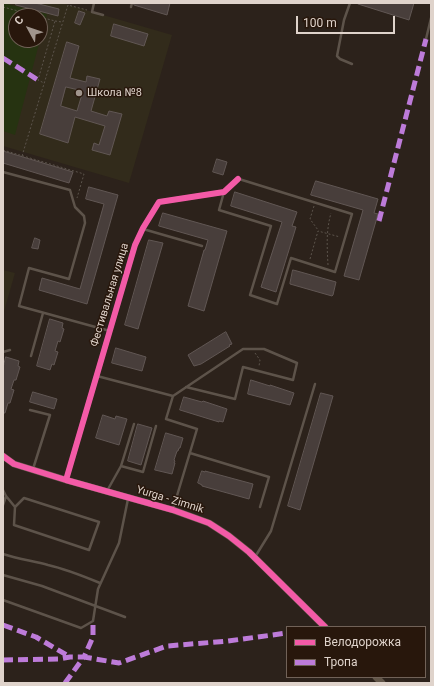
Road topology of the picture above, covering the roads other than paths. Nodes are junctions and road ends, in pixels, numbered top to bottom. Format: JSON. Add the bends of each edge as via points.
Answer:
{"nodes":[{"id":1,"x":94,"y":3,"type":"edge"},
{"id":2,"x":132,"y":3,"type":"edge"},
{"id":3,"x":350,"y":3,"type":"edge"},
{"id":4,"x":131,"y":7,"type":"dead end"},
{"id":5,"x":103,"y":15,"type":"dead end"},
{"id":6,"x":431,"y":18,"type":"edge"},
{"id":7,"x":426,"y":39,"type":"dead end"},
{"id":8,"x":352,"y":64,"type":"dead end"},
{"id":9,"x":3,"y":172,"type":"edge"},
{"id":10,"x":238,"y":179,"type":"joint"},
{"id":11,"x":224,"y":192,"type":"junction"},
{"id":12,"x":143,"y":228,"type":"junction"},
{"id":13,"x":202,"y":246,"type":"dead end"},
{"id":14,"x":43,"y":313,"type":"junction"},
{"id":15,"x":110,"y":331,"type":"junction"},
{"id":16,"x":10,"y":350,"type":"dead end"},
{"id":17,"x":3,"y":352,"type":"edge"},
{"id":18,"x":31,"y":356,"type":"dead end"},
{"id":19,"x":97,"y":376,"type":"junction"},
{"id":20,"x":315,"y":384,"type":"dead end"},
{"id":21,"x":186,"y":387,"type":"junction"},
{"id":22,"x":173,"y":396,"type":"junction"},
{"id":23,"x":30,"y":410,"type":"dead end"},
{"id":24,"x":134,"y":424,"type":"dead end"},
{"id":25,"x":156,"y":426,"type":"dead end"},
{"id":26,"x":190,"y":453,"type":"junction"},
{"id":27,"x":3,"y":456,"type":"edge"},
{"id":28,"x":121,"y":466,"type":"junction"},
{"id":29,"x":33,"y":470,"type":"junction"},
{"id":30,"x":66,"y":480,"type":"junction"},
{"id":31,"x":3,"y":490,"type":"edge"},
{"id":32,"x":107,"y":491,"type":"junction"},
{"id":33,"x":6,"y":496,"type":"junction"},
{"id":34,"x":128,"y":498,"type":"junction"},
{"id":35,"x":3,"y":505,"type":"edge"},
{"id":36,"x":15,"y":507,"type":"junction"},
{"id":37,"x":260,"y":507,"type":"dead end"},
{"id":38,"x":173,"y":510,"type":"junction"},
{"id":39,"x":3,"y":554,"type":"edge"},
{"id":40,"x":255,"y":558,"type":"junction"},
{"id":41,"x":3,"y":575,"type":"edge"},
{"id":42,"x":100,"y":583,"type":"junction"},
{"id":43,"x":3,"y":600,"type":"edge"},
{"id":44,"x":95,"y":605,"type":"junction"},
{"id":45,"x":125,"y":616,"type":"dead end"},
{"id":46,"x":324,"y":626,"type":"edge"}],
"edges":[{"from":1,"to":5,"type":"lane","via":[[92,12]]},
{"from":2,"to":4,"type":"lane"},
{"from":3,"to":8,"type":"lane","via":[[337,56]]},
{"from":6,"to":7,"type":"lane"},
{"from":9,"to":14,"type":"lane","via":[[70,190],[74,207],[84,216],[86,223],[69,279],[29,268],[20,306]]},
{"from":10,"to":11,"type":"street"},
{"from":10,"to":11,"type":"lane","via":[[352,214],[334,272],[291,258],[277,304],[250,295],[271,226],[219,210]]},
{"from":11,"to":12,"type":"street","name":"Фестивальная улица","via":[[159,202]]},
{"from":12,"to":13,"type":"lane"},
{"from":12,"to":15,"type":"street","name":"Фестивальная улица","via":[[135,245]]},
{"from":14,"to":15,"type":"lane"},
{"from":14,"to":18,"type":"lane"},
{"from":15,"to":19,"type":"street","name":"Фестивальная улица"},
{"from":16,"to":17,"type":"lane"},
{"from":19,"to":22,"type":"lane"},
{"from":19,"to":30,"type":"street","name":"Фестивальная улица"},
{"from":20,"to":40,"type":"lane","via":[[271,530]]},
{"from":21,"to":21,"type":"lane","via":[[243,349],[264,348],[297,363],[293,380],[243,367],[235,399]]},
{"from":21,"to":22,"type":"lane"},
{"from":22,"to":26,"type":"lane","via":[[166,419],[197,429]]},
{"from":23,"to":29,"type":"lane","via":[[50,415]]},
{"from":24,"to":28,"type":"lane"},
{"from":25,"to":28,"type":"lane","via":[[143,472]]},
{"from":26,"to":37,"type":"lane","via":[[269,477]]},
{"from":26,"to":38,"type":"lane"},
{"from":27,"to":29,"type":"street","name":"Yurga - Zimnik","via":[[14,464]]},
{"from":28,"to":32,"type":"lane"},
{"from":29,"to":30,"type":"street","name":"Yurga - Zimnik"},
{"from":30,"to":32,"type":"street","name":"Yurga - Zimnik"},
{"from":31,"to":33,"type":"lane"},
{"from":32,"to":34,"type":"street","name":"Yurga - Zimnik"},
{"from":33,"to":35,"type":"lane"},
{"from":33,"to":36,"type":"lane"},
{"from":34,"to":38,"type":"street","name":"Yurga - Zimnik"},
{"from":34,"to":42,"type":"lane","via":[[119,543]]},
{"from":36,"to":36,"type":"lane","via":[[14,525],[89,550],[99,522],[24,498]]},
{"from":38,"to":40,"type":"street","name":"Yurga - Zimnik","via":[[209,523]]},
{"from":39,"to":42,"type":"lane","via":[[76,573]]},
{"from":40,"to":46,"type":"street","name":"Yurga - Zimnik"},
{"from":41,"to":44,"type":"lane"},
{"from":42,"to":44,"type":"lane"},
{"from":43,"to":44,"type":"lane","via":[[80,628],[93,621]]},
{"from":44,"to":45,"type":"lane"}]}
